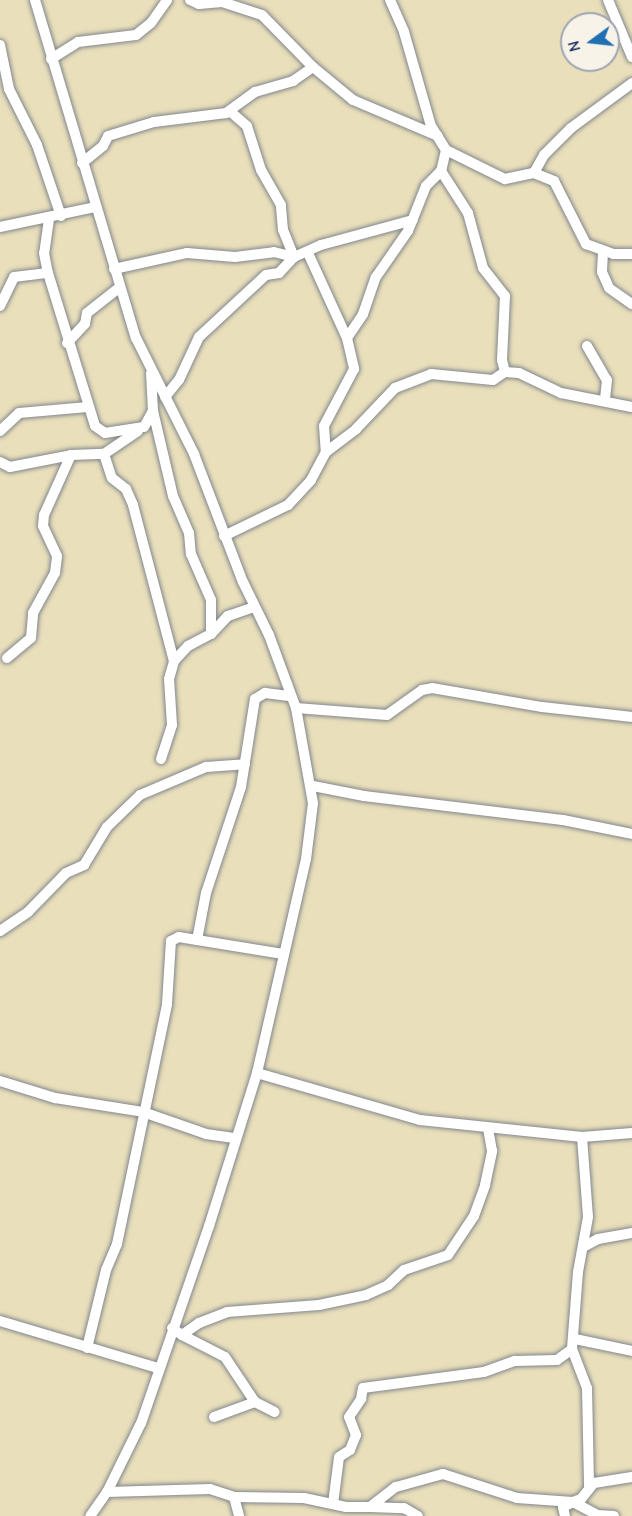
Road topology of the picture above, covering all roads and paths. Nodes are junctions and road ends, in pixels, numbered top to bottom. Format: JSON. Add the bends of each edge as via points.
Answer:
{"nodes":[{"id":1,"x":35,"y":0,"type":"edge"},
{"id":2,"x":167,"y":0,"type":"edge"},
{"id":3,"x":190,"y":0,"type":"edge"},
{"id":4,"x":390,"y":0,"type":"edge"},
{"id":5,"x":608,"y":0,"type":"edge"},
{"id":6,"x":0,"y":45,"type":"edge"},
{"id":7,"x":632,"y":57,"type":"edge"},
{"id":8,"x":51,"y":59,"type":"junction"},
{"id":9,"x":314,"y":67,"type":"junction"},
{"id":10,"x":632,"y":83,"type":"edge"},
{"id":11,"x":230,"y":111,"type":"junction"},
{"id":12,"x":441,"y":137,"type":"junction"},
{"id":13,"x":446,"y":150,"type":"junction"},
{"id":14,"x":82,"y":163,"type":"junction"},
{"id":15,"x":441,"y":171,"type":"junction"},
{"id":16,"x":534,"y":173,"type":"junction"},
{"id":17,"x":96,"y":207,"type":"junction"},
{"id":18,"x":61,"y":216,"type":"junction"},
{"id":19,"x":49,"y":219,"type":"junction"},
{"id":20,"x":413,"y":220,"type":"junction"},
{"id":21,"x":0,"y":227,"type":"edge"},
{"id":22,"x":603,"y":252,"type":"junction"},
{"id":23,"x":308,"y":253,"type":"junction"},
{"id":24,"x":632,"y":254,"type":"edge"},
{"id":25,"x":294,"y":257,"type":"junction"},
{"id":26,"x":114,"y":269,"type":"junction"},
{"id":27,"x":48,"y":273,"type":"junction"},
{"id":28,"x":120,"y":286,"type":"junction"},
{"id":29,"x":632,"y":304,"type":"edge"},
{"id":30,"x":0,"y":306,"type":"edge"},
{"id":31,"x":347,"y":338,"type":"junction"},
{"id":32,"x":67,"y":343,"type":"junction"},
{"id":33,"x":587,"y":346,"type":"dead end"},
{"id":34,"x":151,"y":367,"type":"junction"},
{"id":35,"x":505,"y":372,"type":"junction"},
{"id":36,"x":165,"y":397,"type":"junction"},
{"id":37,"x":605,"y":399,"type":"junction"},
{"id":38,"x":88,"y":407,"type":"junction"},
{"id":39,"x":632,"y":408,"type":"edge"},
{"id":40,"x":153,"y":411,"type":"junction"},
{"id":41,"x":144,"y":427,"type":"junction"},
{"id":42,"x":0,"y":431,"type":"edge"},
{"id":43,"x":326,"y":452,"type":"junction"},
{"id":44,"x":104,"y":454,"type":"junction"},
{"id":45,"x":71,"y":455,"type":"junction"},
{"id":46,"x":0,"y":462,"type":"edge"},
{"id":47,"x":224,"y":536,"type":"junction"},
{"id":48,"x":254,"y":607,"type":"junction"},
{"id":49,"x":212,"y":634,"type":"junction"},
{"id":50,"x":7,"y":658,"type":"dead end"},
{"id":51,"x":174,"y":661,"type":"junction"},
{"id":52,"x":291,"y":696,"type":"junction"},
{"id":53,"x":296,"y":708,"type":"junction"},
{"id":54,"x":632,"y":717,"type":"edge"},
{"id":55,"x":161,"y":759,"type":"dead end"},
{"id":56,"x":245,"y":764,"type":"junction"},
{"id":57,"x":313,"y":786,"type":"junction"},
{"id":58,"x":632,"y":834,"type":"edge"},
{"id":59,"x":0,"y":931,"type":"edge"},
{"id":60,"x":197,"y":940,"type":"junction"},
{"id":61,"x":283,"y":954,"type":"junction"},
{"id":62,"x":256,"y":1073,"type":"junction"},
{"id":63,"x":0,"y":1082,"type":"edge"},
{"id":64,"x":143,"y":1112,"type":"junction"},
{"id":65,"x":488,"y":1129,"type":"junction"},
{"id":66,"x":632,"y":1133,"type":"edge"},
{"id":67,"x":582,"y":1137,"type":"junction"},
{"id":68,"x":236,"y":1138,"type":"junction"},
{"id":69,"x":632,"y":1233,"type":"edge"},
{"id":70,"x":583,"y":1247,"type":"junction"},
{"id":71,"x":0,"y":1320,"type":"edge"},
{"id":72,"x":172,"y":1328,"type":"junction"},
{"id":73,"x":182,"y":1335,"type":"junction"},
{"id":74,"x":574,"y":1344,"type":"junction"},
{"id":75,"x":87,"y":1348,"type":"junction"},
{"id":76,"x":632,"y":1351,"type":"edge"},
{"id":77,"x":158,"y":1368,"type":"junction"},
{"id":78,"x":255,"y":1402,"type":"junction"},
{"id":79,"x":274,"y":1412,"type":"dead end"},
{"id":80,"x":214,"y":1417,"type":"dead end"},
{"id":81,"x":632,"y":1478,"type":"edge"},
{"id":82,"x":589,"y":1486,"type":"junction"},
{"id":83,"x":107,"y":1492,"type":"junction"},
{"id":84,"x":234,"y":1497,"type":"junction"},
{"id":85,"x":573,"y":1502,"type":"junction"},
{"id":86,"x":333,"y":1504,"type":"junction"},
{"id":87,"x":370,"y":1508,"type":"junction"},
{"id":88,"x":90,"y":1516,"type":"edge"},
{"id":89,"x":239,"y":1516,"type":"edge"},
{"id":90,"x":418,"y":1516,"type":"edge"},
{"id":91,"x":565,"y":1516,"type":"edge"},
{"id":92,"x":614,"y":1516,"type":"edge"}],
"edges":[{"from":1,"to":8,"type":"street"},
{"from":2,"to":8,"type":"street","via":[[151,23],[136,35],[78,42]]},
{"from":3,"to":9,"type":"street","via":[[199,4],[222,2],[262,15]]},
{"from":4,"to":12,"type":"street","via":[[404,32],[431,126]]},
{"from":5,"to":7,"type":"street"},
{"from":6,"to":18,"type":"street","via":[[9,89],[37,145]]},
{"from":8,"to":14,"type":"street"},
{"from":9,"to":11,"type":"street","via":[[293,81],[255,92]]},
{"from":9,"to":12,"type":"street","via":[[361,105]]},
{"from":10,"to":16,"type":"street","via":[[572,128],[544,155]]},
{"from":11,"to":14,"type":"street","via":[[154,122],[108,136],[103,146]]},
{"from":11,"to":25,"type":"street","via":[[247,126],[261,170],[281,205],[283,230]]},
{"from":12,"to":13,"type":"street"},
{"from":13,"to":15,"type":"street"},
{"from":13,"to":16,"type":"street","via":[[505,179]]},
{"from":14,"to":17,"type":"street"},
{"from":15,"to":20,"type":"street","via":[[426,186]]},
{"from":15,"to":35,"type":"street","via":[[468,213],[483,268],[505,296]]},
{"from":16,"to":22,"type":"street","via":[[554,181],[586,244]]},
{"from":17,"to":18,"type":"street"},
{"from":17,"to":26,"type":"street"},
{"from":18,"to":19,"type":"street"},
{"from":19,"to":21,"type":"street"},
{"from":19,"to":27,"type":"street","via":[[44,253]]},
{"from":20,"to":23,"type":"street","via":[[321,244]]},
{"from":20,"to":31,"type":"street","via":[[376,277],[363,314]]},
{"from":22,"to":24,"type":"street"},
{"from":22,"to":29,"type":"street","via":[[602,272],[609,288]]},
{"from":23,"to":25,"type":"street"},
{"from":23,"to":31,"type":"street"},
{"from":25,"to":26,"type":"street","via":[[274,252],[235,257],[187,253]]},
{"from":25,"to":36,"type":"street","via":[[279,273],[266,274],[199,337],[179,380]]},
{"from":26,"to":28,"type":"street"},
{"from":27,"to":30,"type":"street","via":[[14,276]]},
{"from":27,"to":32,"type":"street"},
{"from":28,"to":32,"type":"street","via":[[87,313],[85,324]]},
{"from":28,"to":34,"type":"street","via":[[138,345]]},
{"from":31,"to":43,"type":"street","via":[[354,369],[324,426]]},
{"from":32,"to":38,"type":"street"},
{"from":33,"to":37,"type":"street","via":[[607,380]]},
{"from":34,"to":36,"type":"street"},
{"from":34,"to":40,"type":"street"},
{"from":35,"to":37,"type":"street","via":[[536,378],[561,393]]},
{"from":35,"to":43,"type":"street","via":[[493,380],[430,374],[395,388],[356,429]]},
{"from":36,"to":47,"type":"street","via":[[194,454]]},
{"from":37,"to":39,"type":"street"},
{"from":38,"to":41,"type":"street","via":[[95,426],[105,433]]},
{"from":38,"to":42,"type":"street","via":[[20,412]]},
{"from":40,"to":41,"type":"street"},
{"from":40,"to":49,"type":"street","via":[[173,496],[211,600]]},
{"from":41,"to":44,"type":"street"},
{"from":43,"to":47,"type":"street","via":[[310,480],[288,505]]},
{"from":44,"to":45,"type":"street"},
{"from":44,"to":51,"type":"street","via":[[112,478],[126,489],[133,505]]},
{"from":45,"to":46,"type":"street","via":[[10,467]]},
{"from":45,"to":50,"type":"street","via":[[44,514],[43,526],[57,556],[55,573],[33,613],[31,638]]},
{"from":47,"to":48,"type":"street"},
{"from":48,"to":49,"type":"street","via":[[228,616]]},
{"from":48,"to":52,"type":"street","via":[[269,635]]},
{"from":49,"to":51,"type":"street","via":[[180,652]]},
{"from":51,"to":55,"type":"street","via":[[169,679],[172,725]]},
{"from":52,"to":53,"type":"street"},
{"from":52,"to":56,"type":"street","via":[[257,696]]},
{"from":53,"to":54,"type":"street","via":[[387,715],[432,688],[542,707]]},
{"from":53,"to":57,"type":"street"},
{"from":56,"to":59,"type":"street","via":[[206,767],[140,795],[107,827],[84,865],[66,873],[28,912]]},
{"from":56,"to":60,"type":"street","via":[[206,893]]},
{"from":57,"to":58,"type":"street","via":[[364,796],[563,820]]},
{"from":57,"to":61,"type":"street","via":[[309,845]]},
{"from":60,"to":61,"type":"street"},
{"from":60,"to":64,"type":"street","via":[[174,936],[171,940],[167,1004]]},
{"from":61,"to":62,"type":"street"},
{"from":62,"to":65,"type":"street","via":[[420,1120]]},
{"from":62,"to":68,"type":"street"},
{"from":63,"to":64,"type":"street","via":[[55,1098]]},
{"from":64,"to":68,"type":"street","via":[[206,1134]]},
{"from":64,"to":75,"type":"street","via":[[117,1244],[106,1270]]},
{"from":65,"to":67,"type":"street"},
{"from":65,"to":73,"type":"street","via":[[492,1151],[485,1185],[474,1216],[448,1255],[404,1270],[388,1285],[366,1295],[319,1305],[227,1312]]},
{"from":66,"to":67,"type":"street"},
{"from":67,"to":70,"type":"street","via":[[588,1217]]},
{"from":68,"to":72,"type":"street"},
{"from":69,"to":70,"type":"street","via":[[598,1239]]},
{"from":70,"to":74,"type":"street"},
{"from":71,"to":75,"type":"street"},
{"from":72,"to":73,"type":"street"},
{"from":72,"to":77,"type":"street"},
{"from":73,"to":78,"type":"street","via":[[225,1357]]},
{"from":74,"to":76,"type":"street"},
{"from":74,"to":82,"type":"street","via":[[587,1388]]},
{"from":74,"to":86,"type":"street","via":[[557,1360],[515,1361],[484,1372],[363,1388],[349,1417],[356,1435],[350,1450],[339,1457]]},
{"from":75,"to":77,"type":"street"},
{"from":77,"to":83,"type":"street","via":[[141,1423]]},
{"from":78,"to":79,"type":"street"},
{"from":78,"to":80,"type":"street"},
{"from":81,"to":82,"type":"street"},
{"from":82,"to":85,"type":"street","via":[[581,1499]]},
{"from":83,"to":84,"type":"street","via":[[202,1489]]},
{"from":83,"to":88,"type":"street"},
{"from":84,"to":86,"type":"street","via":[[304,1498]]},
{"from":84,"to":89,"type":"street"},
{"from":85,"to":87,"type":"street","via":[[517,1498],[443,1474],[396,1487]]},
{"from":85,"to":91,"type":"street","via":[[564,1507]]},
{"from":85,"to":92,"type":"street","via":[[597,1515]]},
{"from":86,"to":87,"type":"street"},
{"from":87,"to":90,"type":"street","via":[[404,1508]]}]}
